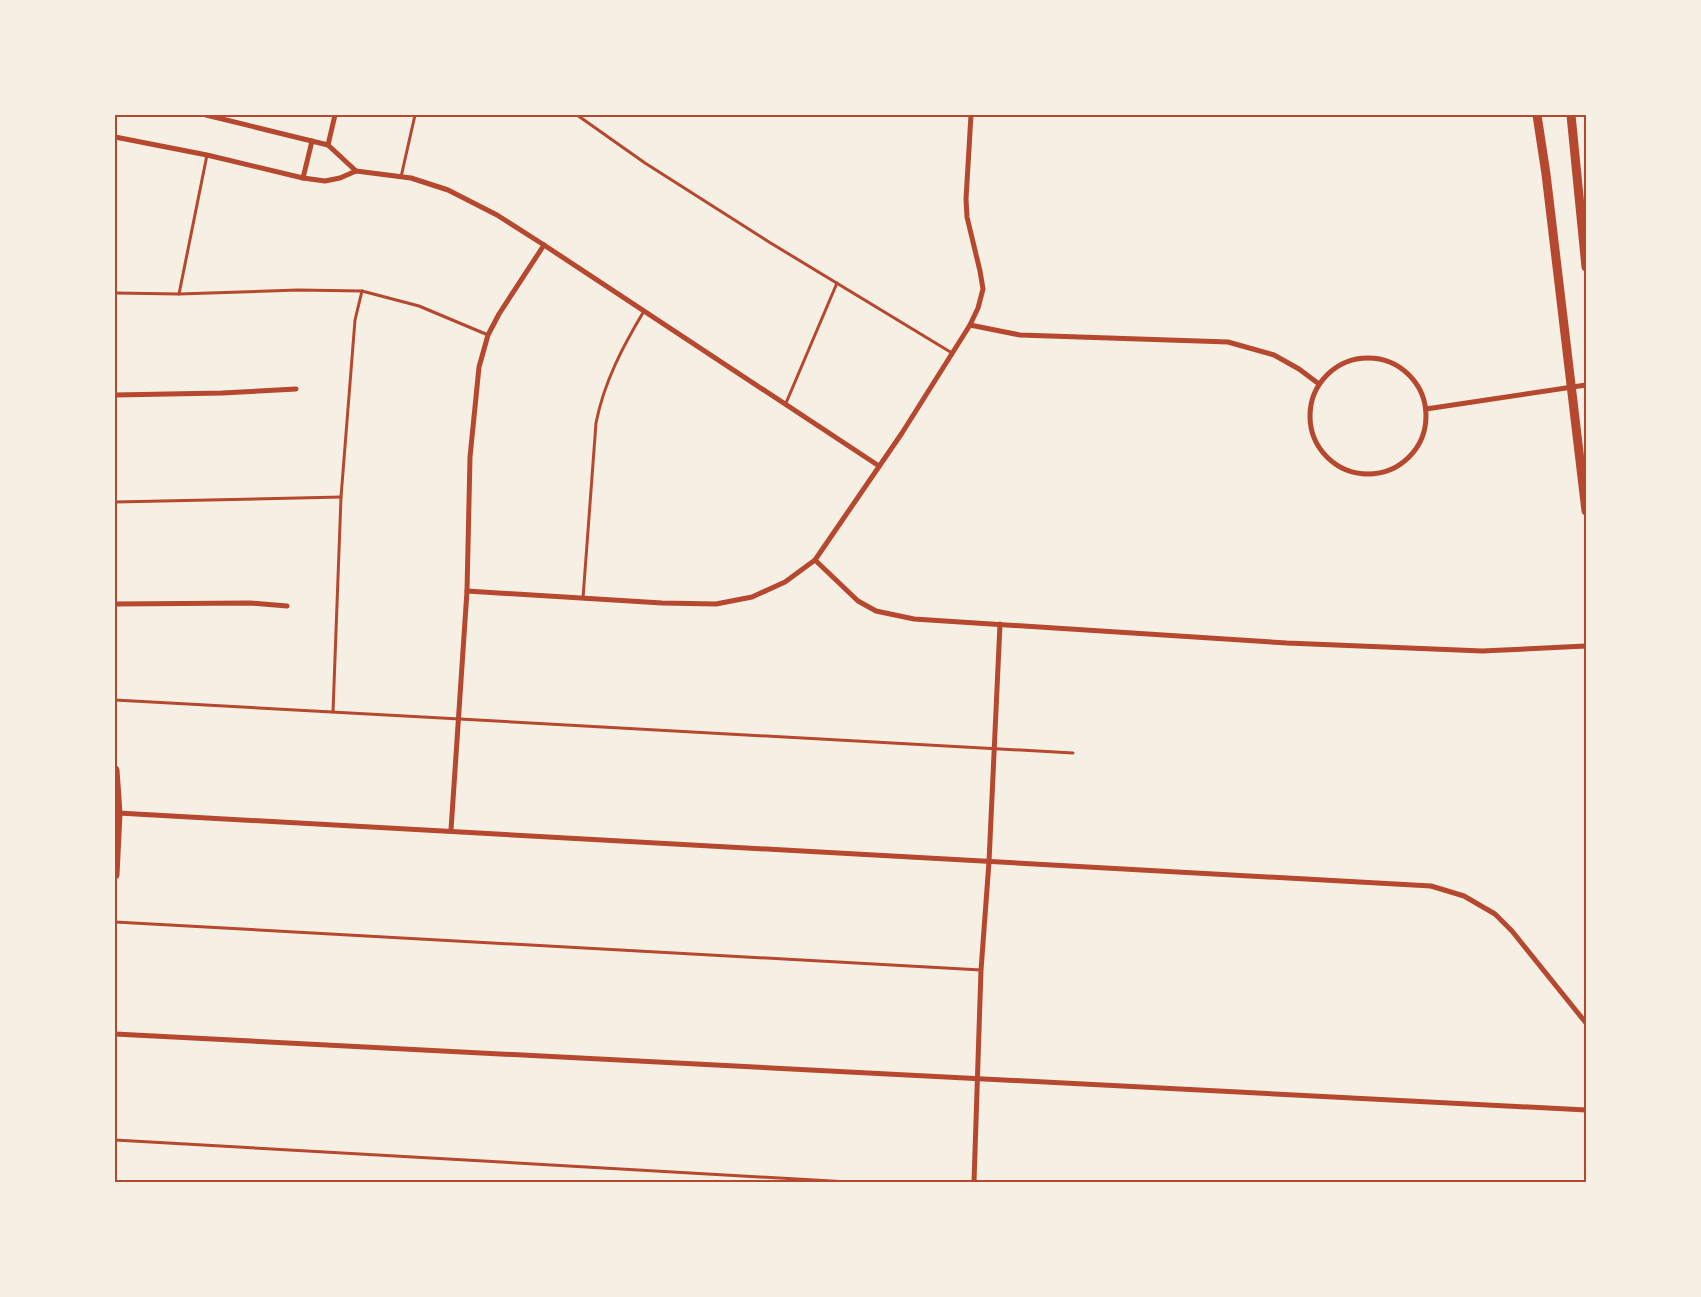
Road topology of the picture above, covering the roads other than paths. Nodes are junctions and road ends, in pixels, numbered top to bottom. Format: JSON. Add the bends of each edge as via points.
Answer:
{"nodes":[{"id":1,"x":206,"y":115,"type":"edge"},
{"id":2,"x":335,"y":115,"type":"edge"},
{"id":3,"x":415,"y":115,"type":"edge"},
{"id":4,"x":577,"y":115,"type":"edge"},
{"id":5,"x":971,"y":115,"type":"edge"},
{"id":6,"x":1537,"y":115,"type":"edge"},
{"id":7,"x":1571,"y":115,"type":"edge"},
{"id":8,"x":216,"y":116,"type":"edge"},
{"id":9,"x":115,"y":137,"type":"edge"},
{"id":10,"x":312,"y":141,"type":"junction"},
{"id":11,"x":328,"y":145,"type":"junction"},
{"id":12,"x":207,"y":155,"type":"junction"},
{"id":13,"x":356,"y":171,"type":"junction"},
{"id":14,"x":401,"y":177,"type":"junction"},
{"id":15,"x":303,"y":178,"type":"junction"},
{"id":16,"x":544,"y":245,"type":"junction"},
{"id":17,"x":1586,"y":267,"type":"edge"},
{"id":18,"x":837,"y":283,"type":"junction"},
{"id":19,"x":362,"y":291,"type":"junction"},
{"id":20,"x":115,"y":293,"type":"edge"},
{"id":21,"x":179,"y":294,"type":"junction"},
{"id":22,"x":644,"y":311,"type":"junction"},
{"id":23,"x":970,"y":325,"type":"junction"},
{"id":24,"x":488,"y":335,"type":"junction"},
{"id":25,"x":952,"y":353,"type":"junction"},
{"id":26,"x":1318,"y":384,"type":"junction"},
{"id":27,"x":1586,"y":384,"type":"edge"},
{"id":28,"x":1572,"y":387,"type":"junction"},
{"id":29,"x":296,"y":389,"type":"dead end"},
{"id":30,"x":115,"y":395,"type":"edge"},
{"id":31,"x":786,"y":403,"type":"junction"},
{"id":32,"x":1426,"y":408,"type":"junction"},
{"id":33,"x":879,"y":466,"type":"junction"},
{"id":34,"x":341,"y":497,"type":"junction"},
{"id":35,"x":115,"y":502,"type":"edge"},
{"id":36,"x":1586,"y":511,"type":"edge"},
{"id":37,"x":815,"y":560,"type":"junction"},
{"id":38,"x":467,"y":591,"type":"junction"},
{"id":39,"x":583,"y":598,"type":"junction"},
{"id":40,"x":115,"y":604,"type":"edge"},
{"id":41,"x":287,"y":606,"type":"dead end"},
{"id":42,"x":1000,"y":624,"type":"junction"},
{"id":43,"x":1586,"y":646,"type":"edge"},
{"id":44,"x":115,"y":700,"type":"edge"},
{"id":45,"x":333,"y":712,"type":"junction"},
{"id":46,"x":459,"y":720,"type":"junction"},
{"id":47,"x":994,"y":749,"type":"junction"},
{"id":48,"x":1073,"y":753,"type":"dead end"},
{"id":49,"x":115,"y":770,"type":"edge"},
{"id":50,"x":118,"y":813,"type":"junction"},
{"id":51,"x":452,"y":830,"type":"junction"},
{"id":52,"x":989,"y":862,"type":"junction"},
{"id":53,"x":115,"y":875,"type":"edge"},
{"id":54,"x":115,"y":922,"type":"edge"},
{"id":55,"x":981,"y":970,"type":"junction"},
{"id":56,"x":1586,"y":1023,"type":"edge"},
{"id":57,"x":115,"y":1034,"type":"edge"},
{"id":58,"x":977,"y":1078,"type":"junction"},
{"id":59,"x":1586,"y":1110,"type":"edge"},
{"id":60,"x":115,"y":1140,"type":"edge"},
{"id":61,"x":849,"y":1182,"type":"edge"},
{"id":62,"x":974,"y":1182,"type":"edge"}],
"edges":[{"from":1,"to":8,"type":"street"},
{"from":2,"to":11,"type":"street"},
{"from":3,"to":14,"type":"lane"},
{"from":4,"to":18,"type":"lane","via":[[645,164]]},
{"from":5,"to":23,"type":"street","via":[[966,199],[970,236],[983,289]]},
{"from":6,"to":28,"type":"street"},
{"from":7,"to":17,"type":"street"},
{"from":8,"to":10,"type":"street"},
{"from":9,"to":12,"type":"street"},
{"from":10,"to":11,"type":"street"},
{"from":10,"to":15,"type":"street"},
{"from":11,"to":13,"type":"street"},
{"from":12,"to":15,"type":"street"},
{"from":12,"to":21,"type":"lane"},
{"from":13,"to":14,"type":"street"},
{"from":13,"to":15,"type":"street","via":[[325,180]]},
{"from":14,"to":16,"type":"street","via":[[448,190],[497,215]]},
{"from":16,"to":22,"type":"street"},
{"from":16,"to":24,"type":"street"},
{"from":18,"to":25,"type":"lane"},
{"from":18,"to":31,"type":"lane"},
{"from":19,"to":21,"type":"lane"},
{"from":19,"to":24,"type":"lane","via":[[419,306]]},
{"from":19,"to":34,"type":"lane","via":[[355,320]]},
{"from":20,"to":21,"type":"lane"},
{"from":22,"to":31,"type":"street"},
{"from":22,"to":39,"type":"lane","via":[[617,358],[600,402]]},
{"from":23,"to":25,"type":"street"},
{"from":23,"to":26,"type":"street","via":[[1020,335],[1228,342],[1274,354]]},
{"from":24,"to":38,"type":"street","via":[[479,367],[470,457]]},
{"from":25,"to":33,"type":"street"},
{"from":26,"to":32,"type":"street","via":[[1331,370],[1346,362],[1382,359],[1399,366],[1413,378]]},
{"from":26,"to":32,"type":"street","via":[[1310,403],[1309,423],[1315,443],[1338,467],[1364,475],[1391,470],[1403,464],[1417,450],[1426,431]]},
{"from":27,"to":28,"type":"street"},
{"from":28,"to":32,"type":"street"},
{"from":28,"to":36,"type":"street"},
{"from":29,"to":30,"type":"street"},
{"from":31,"to":33,"type":"street"},
{"from":33,"to":37,"type":"street"},
{"from":34,"to":35,"type":"lane"},
{"from":34,"to":45,"type":"lane"},
{"from":37,"to":39,"type":"street","via":[[785,582],[752,597],[716,604]]},
{"from":37,"to":42,"type":"street","via":[[858,600],[876,611],[914,619]]},
{"from":38,"to":39,"type":"street"},
{"from":38,"to":46,"type":"street"},
{"from":40,"to":41,"type":"street","via":[[250,603]]},
{"from":42,"to":43,"type":"street","via":[[1287,643],[1482,651]]},
{"from":42,"to":47,"type":"street"},
{"from":44,"to":45,"type":"lane"},
{"from":45,"to":46,"type":"lane"},
{"from":46,"to":47,"type":"lane"},
{"from":46,"to":51,"type":"street"},
{"from":47,"to":48,"type":"lane"},
{"from":47,"to":52,"type":"street"},
{"from":49,"to":50,"type":"street"},
{"from":50,"to":51,"type":"street"},
{"from":50,"to":53,"type":"street"},
{"from":51,"to":52,"type":"street"},
{"from":52,"to":55,"type":"street"},
{"from":52,"to":56,"type":"street","via":[[1430,886],[1464,896],[1495,914]]},
{"from":54,"to":55,"type":"lane"},
{"from":55,"to":58,"type":"street"},
{"from":57,"to":58,"type":"street"},
{"from":58,"to":59,"type":"street"},
{"from":58,"to":62,"type":"street"},
{"from":60,"to":61,"type":"lane"}]}
